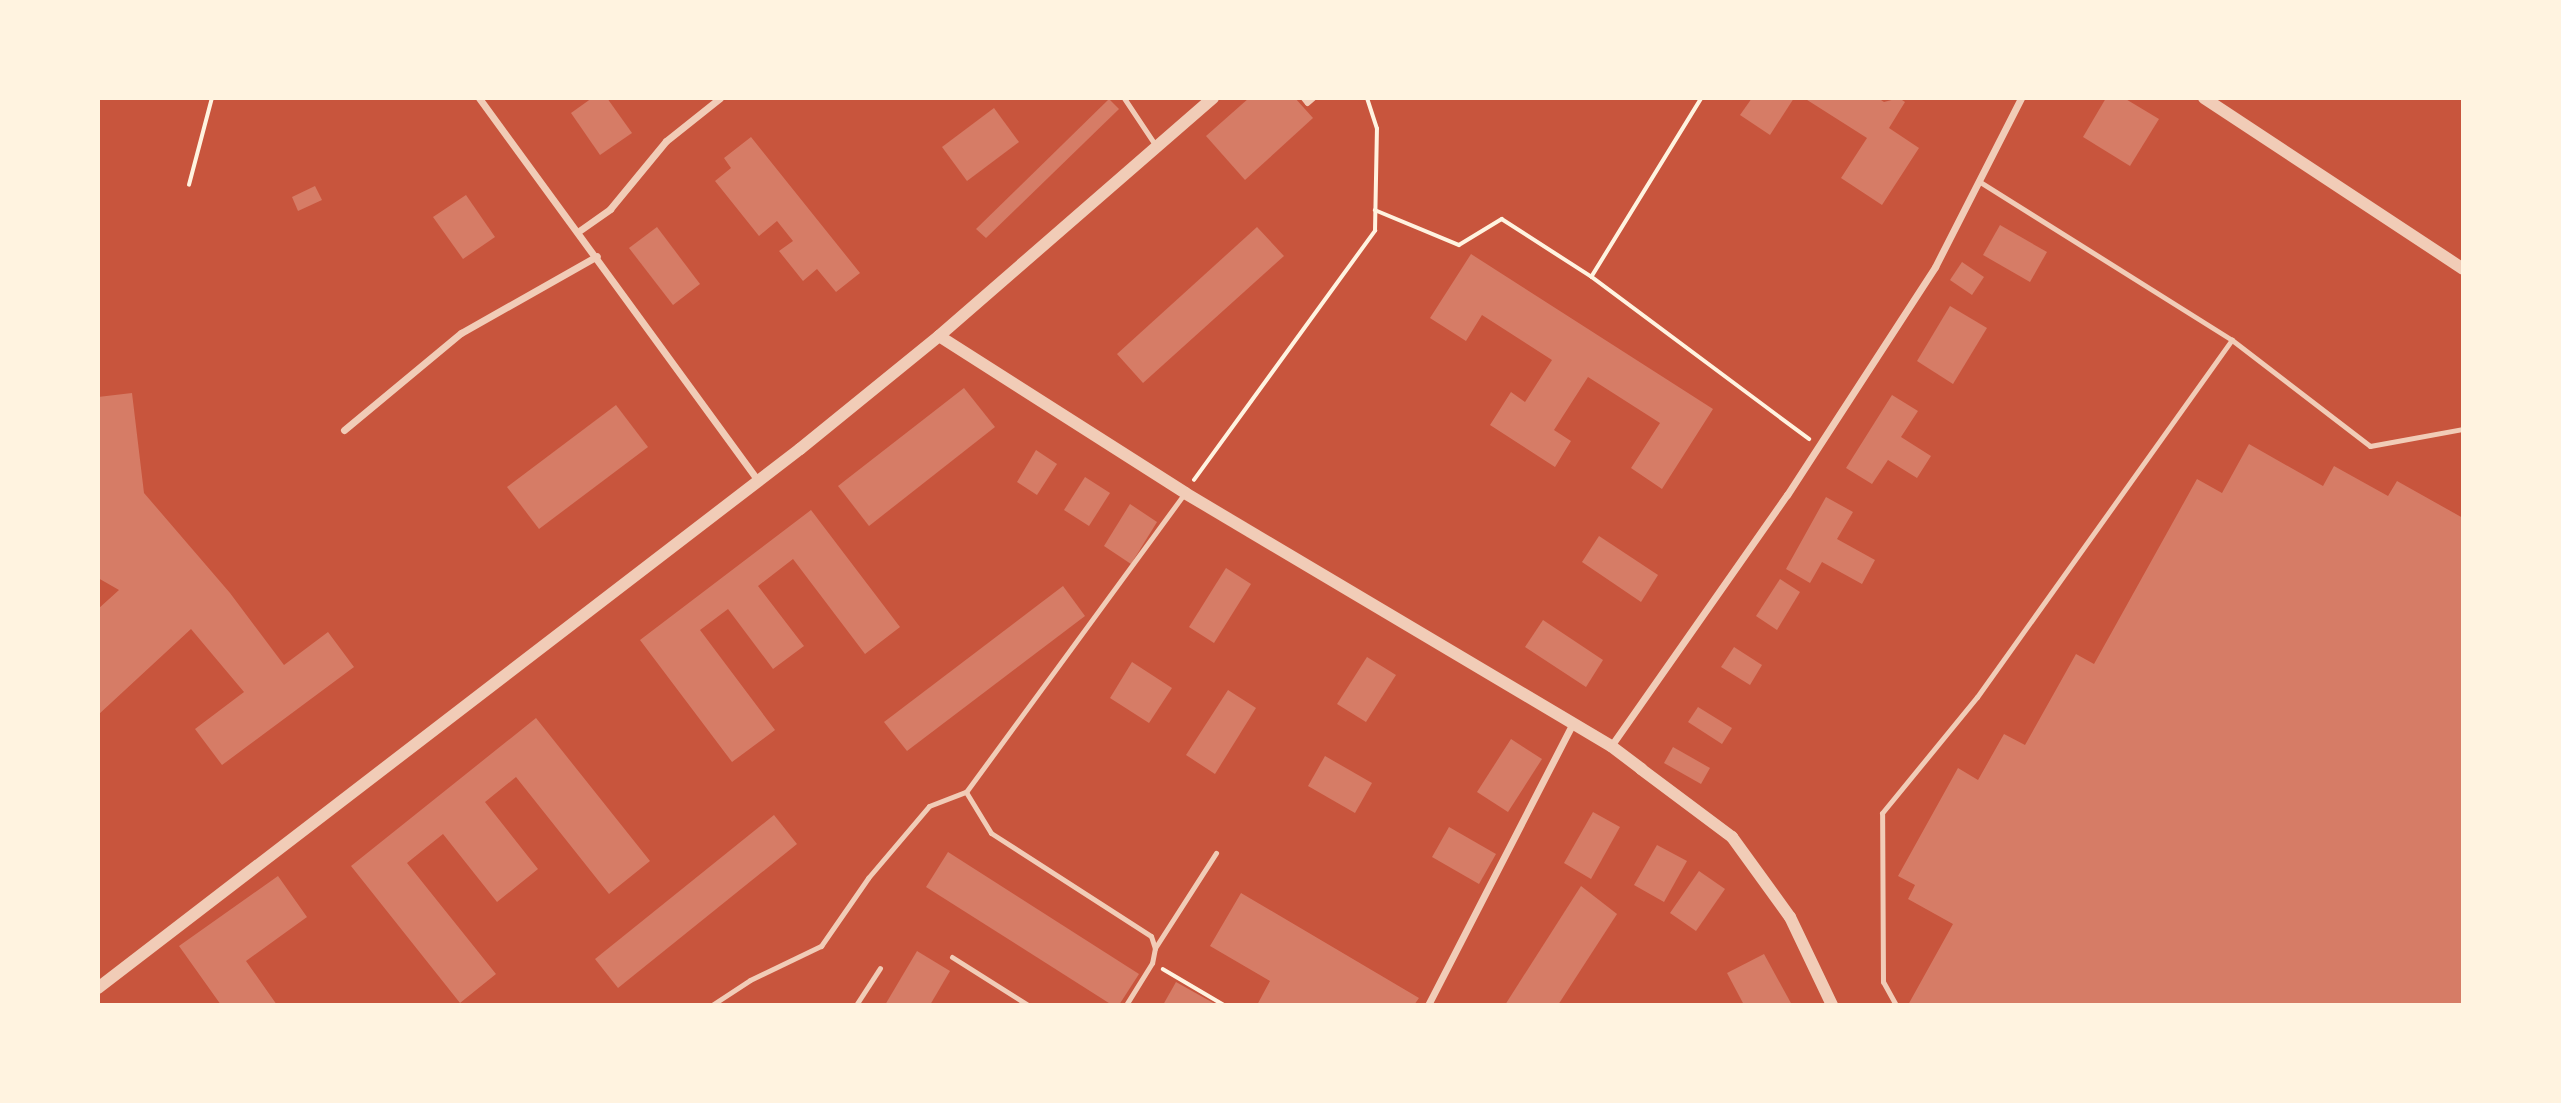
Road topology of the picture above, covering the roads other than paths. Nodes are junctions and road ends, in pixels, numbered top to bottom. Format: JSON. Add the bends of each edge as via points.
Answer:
{"nodes":[{"id":1,"x":479,"y":98,"type":"edge"},
{"id":2,"x":720,"y":98,"type":"edge"},
{"id":3,"x":1124,"y":98,"type":"edge"},
{"id":4,"x":1213,"y":98,"type":"edge"},
{"id":5,"x":1303,"y":98,"type":"edge"},
{"id":6,"x":1313,"y":98,"type":"edge"},
{"id":7,"x":2021,"y":98,"type":"edge"},
{"id":8,"x":2204,"y":98,"type":"edge"},
{"id":9,"x":1156,"y":146,"type":"junction"},
{"id":10,"x":1979,"y":181,"type":"junction"},
{"id":11,"x":579,"y":231,"type":"junction"},
{"id":12,"x":597,"y":256,"type":"junction"},
{"id":13,"x":2463,"y":269,"type":"edge"},
{"id":14,"x":939,"y":336,"type":"junction"},
{"id":15,"x":2232,"y":340,"type":"junction"},
{"id":16,"x":2463,"y":429,"type":"edge"},
{"id":17,"x":344,"y":430,"type":"dead end"},
{"id":18,"x":758,"y":481,"type":"junction"},
{"id":19,"x":1185,"y":493,"type":"junction"},
{"id":20,"x":1573,"y":723,"type":"junction"},
{"id":21,"x":1611,"y":746,"type":"junction"},
{"id":22,"x":966,"y":792,"type":"junction"},
{"id":23,"x":1216,"y":853,"type":"dead end"},
{"id":24,"x":1155,"y":948,"type":"junction"},
{"id":25,"x":953,"y":957,"type":"dead end"},
{"id":26,"x":880,"y":968,"type":"dead end"},
{"id":27,"x":98,"y":988,"type":"edge"},
{"id":28,"x":712,"y":1005,"type":"edge"},
{"id":29,"x":856,"y":1005,"type":"edge"},
{"id":30,"x":1028,"y":1005,"type":"edge"},
{"id":31,"x":1126,"y":1005,"type":"edge"},
{"id":32,"x":1429,"y":1005,"type":"edge"},
{"id":33,"x":1832,"y":1005,"type":"edge"},
{"id":34,"x":1896,"y":1005,"type":"edge"}],
"edges":[{"from":1,"to":11,"type":"street"},
{"from":2,"to":11,"type":"street","via":[[666,141],[610,209]]},
{"from":3,"to":9,"type":"lane"},
{"from":4,"to":9,"type":"street"},
{"from":5,"to":6,"type":"lane","via":[[1307,103]]},
{"from":7,"to":10,"type":"street"},
{"from":8,"to":13,"type":"street"},
{"from":9,"to":14,"type":"street"},
{"from":10,"to":15,"type":"lane"},
{"from":10,"to":21,"type":"street","via":[[1936,267],[1819,446]]},
{"from":11,"to":12,"type":"street"},
{"from":12,"to":17,"type":"street","via":[[461,333]]},
{"from":12,"to":18,"type":"street"},
{"from":14,"to":18,"type":"street"},
{"from":14,"to":19,"type":"street"},
{"from":15,"to":16,"type":"lane","via":[[2370,446]]},
{"from":15,"to":34,"type":"lane","via":[[1976,697],[1882,813],[1883,982]]},
{"from":18,"to":27,"type":"street"},
{"from":19,"to":20,"type":"street"},
{"from":19,"to":22,"type":"lane"},
{"from":20,"to":21,"type":"street"},
{"from":20,"to":32,"type":"street"},
{"from":21,"to":33,"type":"street","via":[[1732,837],[1790,916]]},
{"from":22,"to":24,"type":"lane","via":[[992,833],[1151,936]]},
{"from":22,"to":28,"type":"lane","via":[[929,806],[868,878],[821,946],[750,980]]},
{"from":23,"to":24,"type":"lane"},
{"from":24,"to":31,"type":"lane","via":[[1152,963]]},
{"from":25,"to":30,"type":"lane"},
{"from":26,"to":29,"type":"lane"}]}
